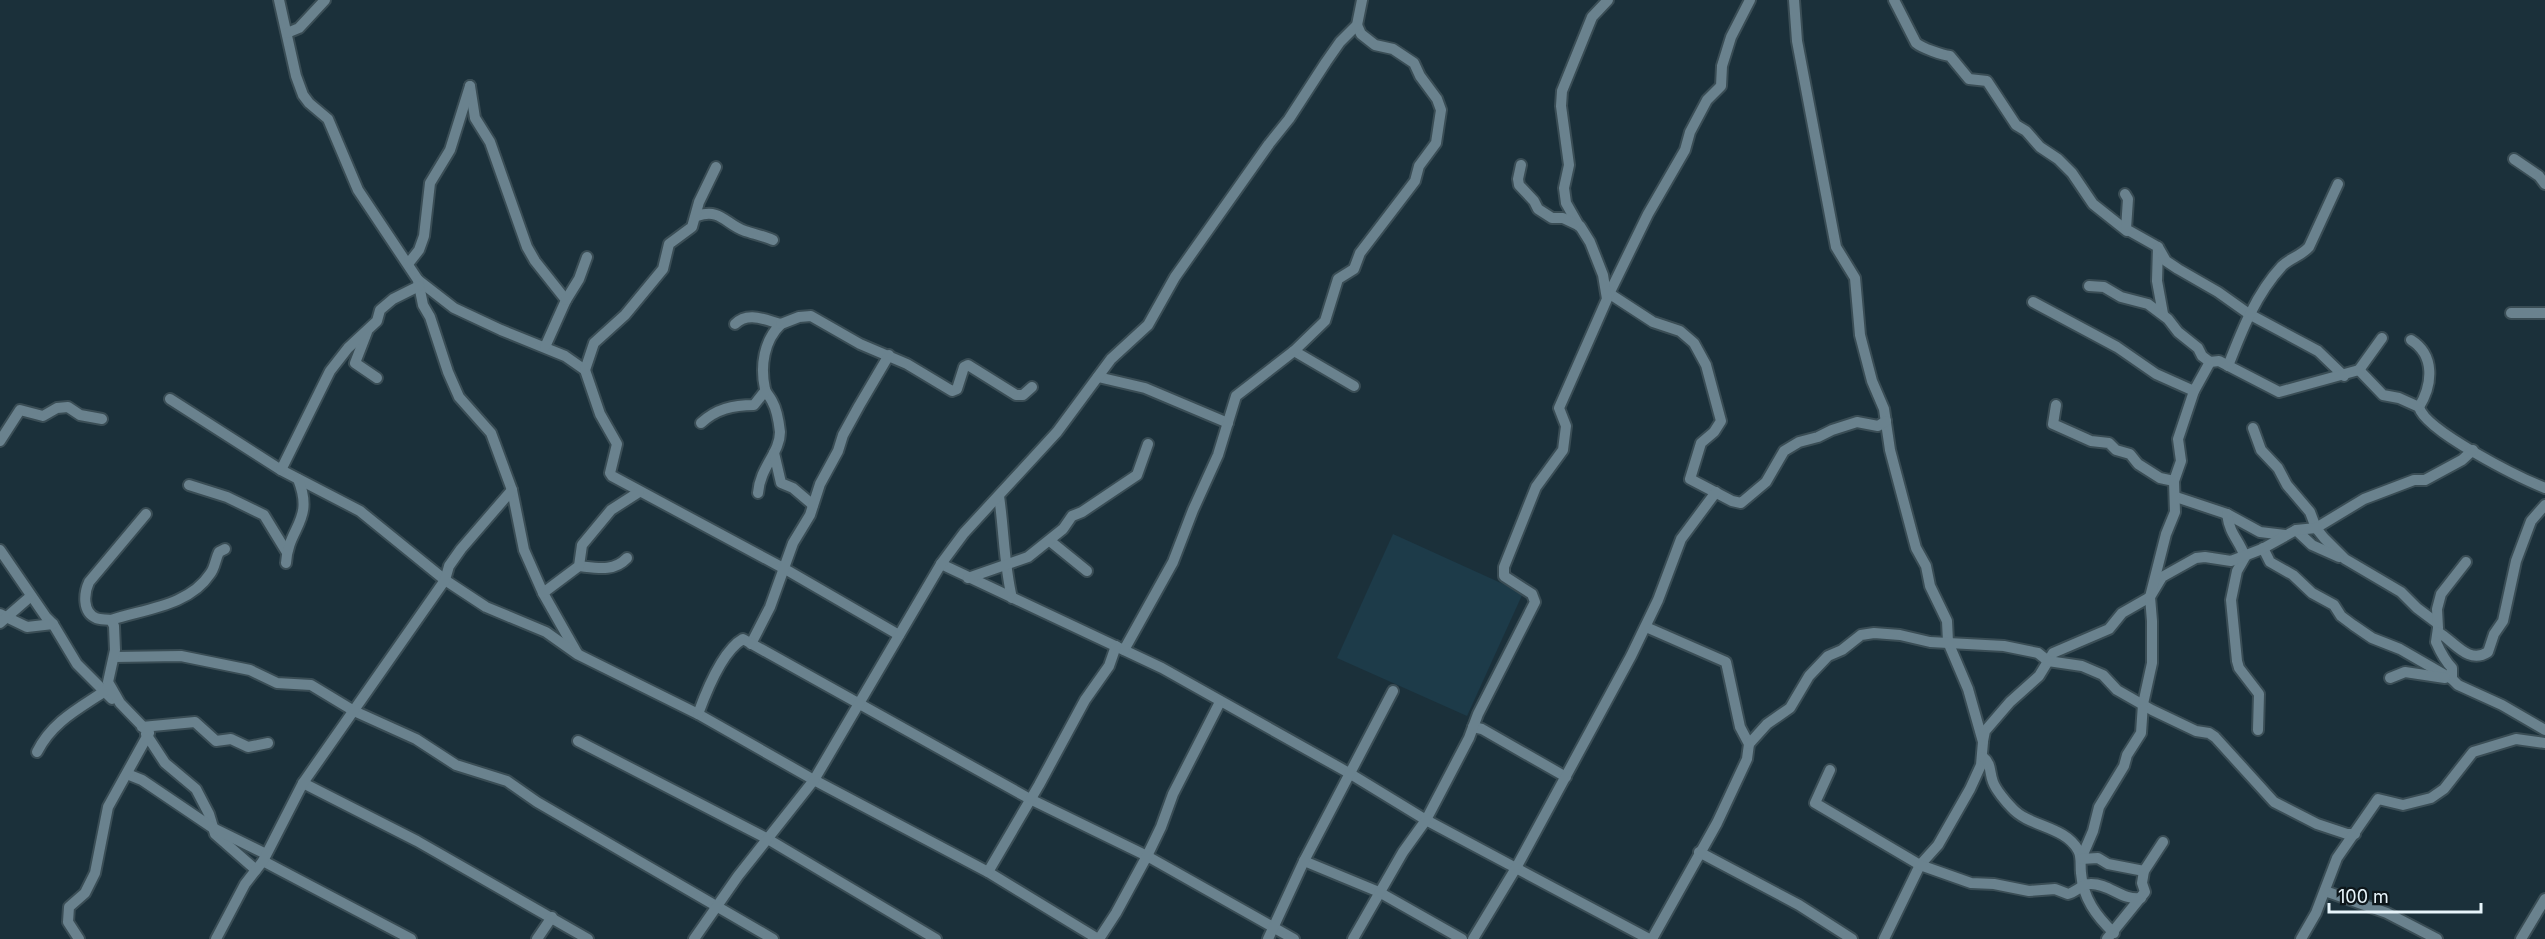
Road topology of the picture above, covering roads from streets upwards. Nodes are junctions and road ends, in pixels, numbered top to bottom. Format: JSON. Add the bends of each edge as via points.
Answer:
{"nodes":[{"id":1,"x":279,"y":0,"type":"edge"},
{"id":2,"x":325,"y":0,"type":"edge"},
{"id":3,"x":1362,"y":0,"type":"edge"},
{"id":4,"x":1608,"y":0,"type":"edge"},
{"id":5,"x":1750,"y":0,"type":"edge"},
{"id":6,"x":1794,"y":0,"type":"edge"},
{"id":7,"x":1893,"y":0,"type":"edge"},
{"id":8,"x":1357,"y":25,"type":"junction"},
{"id":9,"x":287,"y":33,"type":"junction"},
{"id":10,"x":2514,"y":159,"type":"dead end"},
{"id":11,"x":1521,"y":165,"type":"dead end"},
{"id":12,"x":716,"y":167,"type":"dead end"},
{"id":13,"x":2338,"y":184,"type":"dead end"},
{"id":14,"x":2545,"y":184,"type":"edge"},
{"id":15,"x":2125,"y":194,"type":"dead end"},
{"id":16,"x":697,"y":216,"type":"junction"},
{"id":17,"x":1580,"y":226,"type":"junction"},
{"id":18,"x":2127,"y":231,"type":"junction"},
{"id":19,"x":773,"y":240,"type":"dead end"},
{"id":20,"x":2158,"y":247,"type":"junction"},
{"id":21,"x":587,"y":257,"type":"dead end"},
{"id":22,"x":408,"y":264,"type":"junction"},
{"id":23,"x":419,"y":283,"type":"junction"},
{"id":24,"x":2089,"y":286,"type":"dead end"},
{"id":25,"x":1609,"y":296,"type":"junction"},
{"id":26,"x":566,"y":300,"type":"junction"},
{"id":27,"x":2033,"y":302,"type":"dead end"},
{"id":28,"x":2511,"y":313,"type":"dead end"},
{"id":29,"x":2545,"y":313,"type":"edge"},
{"id":30,"x":2163,"y":314,"type":"junction"},
{"id":31,"x":2249,"y":314,"type":"junction"},
{"id":32,"x":735,"y":324,"type":"dead end"},
{"id":33,"x":781,"y":324,"type":"junction"},
{"id":34,"x":368,"y":332,"type":"junction"},
{"id":35,"x":2382,"y":338,"type":"dead end"},
{"id":36,"x":2411,"y":340,"type":"dead end"},
{"id":37,"x":545,"y":347,"type":"junction"},
{"id":38,"x":1294,"y":351,"type":"junction"},
{"id":39,"x":889,"y":355,"type":"junction"},
{"id":40,"x":2210,"y":362,"type":"junction"},
{"id":41,"x":2228,"y":366,"type":"junction"},
{"id":42,"x":585,"y":370,"type":"junction"},
{"id":43,"x":2359,"y":370,"type":"junction"},
{"id":44,"x":2344,"y":376,"type":"junction"},
{"id":45,"x":1098,"y":377,"type":"junction"},
{"id":46,"x":377,"y":378,"type":"dead end"},
{"id":47,"x":1354,"y":386,"type":"dead end"},
{"id":48,"x":1032,"y":387,"type":"dead end"},
{"id":49,"x":765,"y":390,"type":"junction"},
{"id":50,"x":2194,"y":391,"type":"junction"},
{"id":51,"x":170,"y":399,"type":"dead end"},
{"id":52,"x":2056,"y":405,"type":"dead end"},
{"id":53,"x":2419,"y":406,"type":"junction"},
{"id":54,"x":102,"y":419,"type":"dead end"},
{"id":55,"x":1886,"y":421,"type":"junction"},
{"id":56,"x":701,"y":423,"type":"dead end"},
{"id":57,"x":1228,"y":423,"type":"junction"},
{"id":58,"x":2253,"y":428,"type":"dead end"},
{"id":59,"x":0,"y":441,"type":"edge"},
{"id":60,"x":1148,"y":444,"type":"dead end"},
{"id":61,"x":2473,"y":450,"type":"junction"},
{"id":62,"x":774,"y":453,"type":"junction"},
{"id":63,"x":282,"y":470,"type":"junction"},
{"id":64,"x":2174,"y":481,"type":"junction"},
{"id":65,"x":189,"y":485,"type":"dead end"},
{"id":66,"x":2545,"y":488,"type":"edge"},
{"id":67,"x":308,"y":490,"type":"junction"},
{"id":68,"x":512,"y":490,"type":"junction"},
{"id":69,"x":639,"y":492,"type":"junction"},
{"id":70,"x":1716,"y":492,"type":"junction"},
{"id":71,"x":758,"y":493,"type":"dead end"},
{"id":72,"x":999,"y":496,"type":"junction"},
{"id":73,"x":2176,"y":497,"type":"junction"},
{"id":74,"x":813,"y":505,"type":"junction"},
{"id":75,"x":2545,"y":505,"type":"edge"},
{"id":76,"x":146,"y":514,"type":"dead end"},
{"id":77,"x":2227,"y":514,"type":"junction"},
{"id":78,"x":2316,"y":528,"type":"junction"},
{"id":79,"x":2290,"y":533,"type":"junction"},
{"id":80,"x":1050,"y":541,"type":"junction"},
{"id":81,"x":2263,"y":548,"type":"junction"},
{"id":82,"x":225,"y":549,"type":"dead end"},
{"id":83,"x":0,"y":550,"type":"edge"},
{"id":84,"x":2245,"y":557,"type":"junction"},
{"id":85,"x":627,"y":558,"type":"dead end"},
{"id":86,"x":2345,"y":559,"type":"junction"},
{"id":87,"x":2466,"y":562,"type":"dead end"},
{"id":88,"x":941,"y":564,"type":"junction"},
{"id":89,"x":1006,"y":565,"type":"junction"},
{"id":90,"x":579,"y":567,"type":"junction"},
{"id":91,"x":785,"y":569,"type":"junction"},
{"id":92,"x":1087,"y":570,"type":"dead end"},
{"id":93,"x":968,"y":578,"type":"junction"},
{"id":94,"x":445,"y":580,"type":"junction"},
{"id":95,"x":543,"y":593,"type":"junction"},
{"id":96,"x":31,"y":596,"type":"junction"},
{"id":97,"x":2150,"y":597,"type":"junction"},
{"id":98,"x":1012,"y":598,"type":"junction"},
{"id":99,"x":2,"y":618,"type":"edge"},
{"id":100,"x":111,"y":620,"type":"junction"},
{"id":101,"x":53,"y":624,"type":"junction"},
{"id":102,"x":1646,"y":627,"type":"junction"},
{"id":103,"x":2438,"y":628,"type":"junction"},
{"id":104,"x":899,"y":635,"type":"junction"},
{"id":105,"x":1948,"y":642,"type":"junction"},
{"id":106,"x":751,"y":644,"type":"junction"},
{"id":107,"x":1120,"y":648,"type":"junction"},
{"id":108,"x":577,"y":654,"type":"junction"},
{"id":109,"x":114,"y":657,"type":"junction"},
{"id":110,"x":2051,"y":657,"type":"junction"},
{"id":111,"x":2390,"y":678,"type":"dead end"},
{"id":112,"x":2451,"y":679,"type":"junction"},
{"id":113,"x":107,"y":688,"type":"junction"},
{"id":114,"x":1393,"y":691,"type":"dead end"},
{"id":115,"x":706,"y":692,"type":"junction"},
{"id":116,"x":1220,"y":702,"type":"junction"},
{"id":117,"x":859,"y":704,"type":"junction"},
{"id":118,"x":2143,"y":704,"type":"junction"},
{"id":119,"x":354,"y":711,"type":"junction"},
{"id":120,"x":698,"y":714,"type":"junction"},
{"id":121,"x":1473,"y":727,"type":"junction"},
{"id":122,"x":145,"y":730,"type":"junction"},
{"id":123,"x":2258,"y":730,"type":"dead end"},
{"id":124,"x":2545,"y":730,"type":"edge"},
{"id":125,"x":728,"y":731,"type":"junction"},
{"id":126,"x":578,"y":741,"type":"dead end"},
{"id":127,"x":1983,"y":742,"type":"junction"},
{"id":128,"x":268,"y":743,"type":"dead end"},
{"id":129,"x":2545,"y":743,"type":"edge"},
{"id":130,"x":1749,"y":744,"type":"junction"},
{"id":131,"x":37,"y":752,"type":"dead end"},
{"id":132,"x":137,"y":756,"type":"junction"},
{"id":133,"x":1983,"y":757,"type":"junction"},
{"id":134,"x":1830,"y":770,"type":"dead end"},
{"id":135,"x":1349,"y":773,"type":"junction"},
{"id":136,"x":127,"y":774,"type":"junction"},
{"id":137,"x":1566,"y":777,"type":"junction"},
{"id":138,"x":142,"y":780,"type":"junction"},
{"id":139,"x":814,"y":780,"type":"junction"},
{"id":140,"x":303,"y":783,"type":"junction"},
{"id":141,"x":1030,"y":799,"type":"junction"},
{"id":142,"x":1426,"y":820,"type":"junction"},
{"id":143,"x":213,"y":828,"type":"junction"},
{"id":144,"x":2350,"y":837,"type":"junction"},
{"id":145,"x":766,"y":838,"type":"junction"},
{"id":146,"x":2163,"y":842,"type":"dead end"},
{"id":147,"x":1699,"y":852,"type":"junction"},
{"id":148,"x":1147,"y":856,"type":"junction"},
{"id":149,"x":263,"y":858,"type":"junction"},
{"id":150,"x":2081,"y":859,"type":"junction"},
{"id":151,"x":1304,"y":861,"type":"junction"},
{"id":152,"x":1920,"y":865,"type":"junction"},
{"id":153,"x":1516,"y":868,"type":"junction"},
{"id":154,"x":2144,"y":871,"type":"junction"},
{"id":155,"x":988,"y":872,"type":"junction"},
{"id":156,"x":2083,"y":886,"type":"junction"},
{"id":157,"x":2325,"y":891,"type":"junction"},
{"id":158,"x":1379,"y":892,"type":"junction"},
{"id":159,"x":2545,"y":899,"type":"edge"},
{"id":160,"x":2137,"y":900,"type":"junction"},
{"id":161,"x":716,"y":907,"type":"junction"},
{"id":162,"x":552,"y":918,"type":"junction"},
{"id":163,"x":1273,"y":928,"type":"junction"},
{"id":164,"x":2110,"y":937,"type":"edge"},
{"id":165,"x":79,"y":939,"type":"edge"},
{"id":166,"x":216,"y":939,"type":"edge"},
{"id":167,"x":411,"y":939,"type":"edge"},
{"id":168,"x":537,"y":939,"type":"edge"},
{"id":169,"x":588,"y":939,"type":"edge"},
{"id":170,"x":694,"y":939,"type":"edge"},
{"id":171,"x":773,"y":939,"type":"edge"},
{"id":172,"x":936,"y":939,"type":"edge"},
{"id":173,"x":1099,"y":939,"type":"edge"},
{"id":174,"x":1268,"y":939,"type":"edge"},
{"id":175,"x":1294,"y":939,"type":"edge"},
{"id":176,"x":1353,"y":939,"type":"edge"},
{"id":177,"x":1462,"y":939,"type":"edge"},
{"id":178,"x":1473,"y":939,"type":"edge"},
{"id":179,"x":1651,"y":939,"type":"edge"},
{"id":180,"x":1852,"y":939,"type":"edge"},
{"id":181,"x":1884,"y":939,"type":"edge"},
{"id":182,"x":2301,"y":939,"type":"edge"},
{"id":183,"x":2437,"y":939,"type":"edge"},
{"id":184,"x":2521,"y":939,"type":"edge"}],
"edges":[{"from":1,"to":9,"type":"street"},
{"from":2,"to":9,"type":"street","via":[[299,28]]},
{"from":3,"to":8,"type":"street"},
{"from":4,"to":17,"type":"street","via":[[1592,17],[1562,91],[1569,165],[1564,188],[1566,203]]},
{"from":5,"to":25,"type":"street","via":[[1731,37],[1722,66],[1721,86],[1707,100]]},
{"from":6,"to":55,"type":"street","via":[[1797,41],[1836,247],[1855,278],[1860,334]]},
{"from":7,"to":18,"type":"street","via":[[1921,47],[1950,56],[1969,79],[1987,81],[2016,125],[2072,173],[2092,204]]},
{"from":8,"to":38,"type":"street","via":[[1361,34],[1375,45],[1393,49],[1414,63],[1437,99],[1440,110],[1436,143],[1419,166],[1415,181],[1360,253],[1354,269],[1338,279],[1324,321]]},
{"from":8,"to":45,"type":"street","via":[[1340,42],[1175,276],[1148,325],[1125,344]]},
{"from":9,"to":22,"type":"street","via":[[303,94],[328,119],[358,190]]},
{"from":10,"to":14,"type":"street"},
{"from":11,"to":17,"type":"street","via":[[1519,185],[1538,209],[1552,218],[1570,220]]},
{"from":12,"to":16,"type":"street","via":[[699,202]]},
{"from":13,"to":31,"type":"street","via":[[2309,247],[2281,267]]},
{"from":15,"to":18,"type":"street"},
{"from":16,"to":19,"type":"street","via":[[717,214],[743,231]]},
{"from":16,"to":42,"type":"street","via":[[692,227],[669,244],[663,269],[625,315],[594,343]]},
{"from":17,"to":25,"type":"street","via":[[1600,266]]},
{"from":18,"to":20,"type":"street"},
{"from":20,"to":30,"type":"street","via":[[2157,281]]},
{"from":20,"to":31,"type":"street","via":[[2166,261]]},
{"from":21,"to":26,"type":"street"},
{"from":22,"to":23,"type":"street"},
{"from":22,"to":26,"type":"street","via":[[419,250],[423,236],[430,183],[450,150],[470,86],[475,118],[490,142],[527,247]]},
{"from":23,"to":34,"type":"street","via":[[386,305]]},
{"from":23,"to":37,"type":"street","via":[[454,308]]},
{"from":23,"to":68,"type":"street","via":[[423,305],[459,397],[491,433]]},
{"from":24,"to":30,"type":"street","via":[[2104,287]]},
{"from":25,"to":70,"type":"street","via":[[1653,322],[1680,330],[1694,343],[1706,365],[1721,421],[1701,443],[1689,477]]},
{"from":25,"to":121,"type":"street","via":[[1559,408],[1566,426],[1563,450],[1536,487],[1504,567],[1504,576],[1532,594],[1535,602]]},
{"from":26,"to":37,"type":"street"},
{"from":27,"to":50,"type":"street","via":[[2117,347],[2156,374]]},
{"from":28,"to":29,"type":"street"},
{"from":30,"to":40,"type":"street"},
{"from":31,"to":41,"type":"street"},
{"from":31,"to":44,"type":"street","via":[[2318,351]]},
{"from":32,"to":33,"type":"street","via":[[749,316]]},
{"from":33,"to":39,"type":"street","via":[[811,316],[860,344]]},
{"from":33,"to":49,"type":"street","via":[[764,353]]},
{"from":34,"to":46,"type":"street","via":[[355,363]]},
{"from":34,"to":63,"type":"street","via":[[348,348],[330,371]]},
{"from":35,"to":43,"type":"street"},
{"from":36,"to":53,"type":"street","via":[[2425,351],[2428,365],[2427,393]]},
{"from":37,"to":42,"type":"street"},
{"from":38,"to":47,"type":"street"},
{"from":38,"to":57,"type":"street","via":[[1237,394]]},
{"from":39,"to":48,"type":"street","via":[[952,391],[957,389],[968,365],[1016,395],[1023,395]]},
{"from":39,"to":74,"type":"street","via":[[843,435]]},
{"from":40,"to":41,"type":"street"},
{"from":40,"to":50,"type":"street"},
{"from":41,"to":44,"type":"street","via":[[2279,392]]},
{"from":42,"to":69,"type":"street","via":[[600,414],[617,444],[611,474]]},
{"from":43,"to":44,"type":"street"},
{"from":43,"to":53,"type":"street","via":[[2383,395]]},
{"from":45,"to":57,"type":"street","via":[[1145,388]]},
{"from":45,"to":72,"type":"street","via":[[1057,432]]},
{"from":49,"to":56,"type":"street","via":[[754,405],[721,410]]},
{"from":49,"to":62,"type":"street","via":[[773,402],[780,431]]},
{"from":50,"to":64,"type":"street","via":[[2181,427],[2181,461]]},
{"from":51,"to":63,"type":"street"},
{"from":52,"to":64,"type":"street","via":[[2052,421],[2056,426],[2091,441],[2109,443],[2160,478]]},
{"from":53,"to":61,"type":"street","via":[[2429,422]]},
{"from":54,"to":59,"type":"street","via":[[80,415],[68,407],[43,416],[20,410]]},
{"from":55,"to":70,"type":"street","via":[[1878,426],[1857,422],[1784,450],[1766,482],[1741,504]]},
{"from":55,"to":105,"type":"street","via":[[1917,548],[1947,621]]},
{"from":57,"to":107,"type":"street","via":[[1173,562]]},
{"from":58,"to":78,"type":"street","via":[[2261,450],[2310,512]]},
{"from":60,"to":80,"type":"street","via":[[1137,475],[1072,516]]},
{"from":61,"to":66,"type":"street","via":[[2518,478]]},
{"from":61,"to":78,"type":"street","via":[[2425,480],[2414,480],[2364,499]]},
{"from":62,"to":71,"type":"street","via":[[759,479]]},
{"from":62,"to":74,"type":"street","via":[[781,483]]},
{"from":63,"to":67,"type":"street"},
{"from":64,"to":73,"type":"street"},
{"from":65,"to":67,"type":"street","via":[[264,515],[286,557]]},
{"from":67,"to":94,"type":"street","via":[[360,511]]},
{"from":68,"to":94,"type":"street","via":[[457,555]]},
{"from":68,"to":95,"type":"street","via":[[524,550]]},
{"from":69,"to":90,"type":"street","via":[[611,510],[582,545]]},
{"from":69,"to":91,"type":"street"},
{"from":70,"to":102,"type":"street","via":[[1681,539]]},
{"from":72,"to":88,"type":"street"},
{"from":72,"to":89,"type":"street"},
{"from":73,"to":77,"type":"street"},
{"from":73,"to":97,"type":"street"},
{"from":74,"to":91,"type":"street","via":[[793,543]]},
{"from":75,"to":103,"type":"street","via":[[2528,527],[2503,621],[2488,652],[2463,653]]},
{"from":76,"to":100,"type":"street","via":[[84,592],[91,614],[97,619]]},
{"from":77,"to":79,"type":"street","via":[[2260,532]]},
{"from":77,"to":84,"type":"street","via":[[2232,536],[2242,546]]},
{"from":78,"to":79,"type":"street"},
{"from":78,"to":86,"type":"street"},
{"from":79,"to":81,"type":"street"},
{"from":79,"to":86,"type":"street"},
{"from":80,"to":89,"type":"street","via":[[1028,557]]},
{"from":80,"to":92,"type":"street"},
{"from":81,"to":84,"type":"street"},
{"from":81,"to":112,"type":"street","via":[[2270,562],[2334,605],[2353,626]]},
{"from":82,"to":100,"type":"street","via":[[219,552],[202,585],[166,606]]},
{"from":83,"to":96,"type":"street"},
{"from":84,"to":97,"type":"street","via":[[2231,561],[2196,558],[2162,577]]},
{"from":84,"to":123,"type":"street","via":[[2235,578],[2231,609],[2239,668],[2259,694]]},
{"from":85,"to":90,"type":"street","via":[[611,568]]},
{"from":86,"to":103,"type":"street","via":[[2401,592]]},
{"from":87,"to":103,"type":"street","via":[[2441,594]]},
{"from":88,"to":93,"type":"street"},
{"from":88,"to":104,"type":"street"},
{"from":89,"to":93,"type":"street"},
{"from":89,"to":98,"type":"street"},
{"from":90,"to":95,"type":"street"},
{"from":91,"to":104,"type":"street"},
{"from":91,"to":106,"type":"street"},
{"from":93,"to":98,"type":"street"},
{"from":94,"to":108,"type":"street","via":[[486,608],[546,632]]},
{"from":94,"to":119,"type":"street"},
{"from":95,"to":108,"type":"street"},
{"from":96,"to":99,"type":"street"},
{"from":96,"to":101,"type":"street"},
{"from":97,"to":110,"type":"street","via":[[2122,614],[2109,629]]},
{"from":97,"to":118,"type":"street","via":[[2152,663]]},
{"from":98,"to":107,"type":"street"},
{"from":99,"to":101,"type":"street","via":[[27,627]]},
{"from":100,"to":109,"type":"street"},
{"from":101,"to":113,"type":"street","via":[[77,664]]},
{"from":102,"to":130,"type":"street","via":[[1726,662],[1740,727]]},
{"from":102,"to":137,"type":"street"},
{"from":103,"to":112,"type":"street","via":[[2436,642],[2452,668]]},
{"from":104,"to":117,"type":"street"},
{"from":105,"to":110,"type":"street","via":[[2004,646]]},
{"from":105,"to":127,"type":"street","via":[[1968,689]]},
{"from":105,"to":130,"type":"street","via":[[1891,633],[1861,635],[1828,656],[1809,676],[1790,708],[1767,724]]},
{"from":106,"to":115,"type":"street","via":[[743,639],[735,644]]},
{"from":106,"to":117,"type":"street"},
{"from":107,"to":116,"type":"street"},
{"from":107,"to":141,"type":"street","via":[[1085,700]]},
{"from":108,"to":120,"type":"street"},
{"from":109,"to":113,"type":"street"},
{"from":109,"to":119,"type":"street","via":[[181,656],[250,670],[277,683],[311,685]]},
{"from":110,"to":118,"type":"street","via":[[2103,675],[2117,690]]},
{"from":110,"to":127,"type":"street","via":[[2039,676],[1985,731]]},
{"from":111,"to":112,"type":"street","via":[[2405,672]]},
{"from":112,"to":124,"type":"street"},
{"from":113,"to":122,"type":"street"},
{"from":113,"to":131,"type":"street","via":[[68,713]]},
{"from":114,"to":135,"type":"street"},
{"from":115,"to":120,"type":"street"},
{"from":115,"to":125,"type":"street","via":[[709,710]]},
{"from":116,"to":135,"type":"street"},
{"from":116,"to":148,"type":"street","via":[[1173,794]]},
{"from":117,"to":139,"type":"street"},
{"from":117,"to":141,"type":"street"},
{"from":118,"to":144,"type":"street","via":[[2215,737],[2274,802]]},
{"from":118,"to":150,"type":"street","via":[[2141,734],[2099,807]]},
{"from":119,"to":140,"type":"street"},
{"from":119,"to":161,"type":"street","via":[[417,739],[456,765],[507,781]]},
{"from":120,"to":125,"type":"street"},
{"from":121,"to":137,"type":"street"},
{"from":121,"to":142,"type":"street"},
{"from":122,"to":128,"type":"street","via":[[195,722],[216,741],[231,739],[248,747]]},
{"from":122,"to":132,"type":"street"},
{"from":122,"to":143,"type":"street","via":[[165,763],[196,789]]},
{"from":125,"to":139,"type":"street"},
{"from":126,"to":145,"type":"street"},
{"from":127,"to":133,"type":"street"},
{"from":129,"to":144,"type":"street","via":[[2516,739],[2473,752],[2444,789],[2431,798],[2403,805],[2378,800]]},
{"from":130,"to":147,"type":"street","via":[[1747,759]]},
{"from":132,"to":136,"type":"street"},
{"from":132,"to":138,"type":"street"},
{"from":133,"to":150,"type":"street","via":[[1991,768],[1993,784],[2013,810],[2061,835],[2074,845]]},
{"from":133,"to":152,"type":"street","via":[[1947,831]]},
{"from":134,"to":152,"type":"street","via":[[1815,803]]},
{"from":135,"to":142,"type":"street"},
{"from":135,"to":151,"type":"street"},
{"from":136,"to":138,"type":"street"},
{"from":136,"to":165,"type":"street","via":[[108,807],[95,873],[85,893],[69,907],[68,922]]},
{"from":137,"to":153,"type":"street"},
{"from":138,"to":143,"type":"street"},
{"from":139,"to":145,"type":"street"},
{"from":139,"to":155,"type":"street"},
{"from":140,"to":149,"type":"street"},
{"from":140,"to":162,"type":"street","via":[[417,841]]},
{"from":141,"to":148,"type":"street"},
{"from":141,"to":155,"type":"street"},
{"from":142,"to":153,"type":"street"},
{"from":142,"to":158,"type":"street"},
{"from":143,"to":149,"type":"street"},
{"from":143,"to":149,"type":"street","via":[[221,841]]},
{"from":144,"to":157,"type":"street"},
{"from":145,"to":161,"type":"street"},
{"from":145,"to":172,"type":"street"},
{"from":146,"to":154,"type":"street"},
{"from":147,"to":179,"type":"street"},
{"from":147,"to":180,"type":"street","via":[[1799,905]]},
{"from":148,"to":163,"type":"street"},
{"from":148,"to":173,"type":"street"},
{"from":149,"to":166,"type":"street"},
{"from":149,"to":167,"type":"street"},
{"from":150,"to":154,"type":"street","via":[[2098,858]]},
{"from":150,"to":156,"type":"street"},
{"from":151,"to":158,"type":"street"},
{"from":151,"to":163,"type":"street"},
{"from":152,"to":156,"type":"street","via":[[1971,883],[2029,891],[2053,889],[2071,893]]},
{"from":152,"to":181,"type":"street"},
{"from":153,"to":178,"type":"street"},
{"from":153,"to":179,"type":"street"},
{"from":154,"to":160,"type":"street","via":[[2145,890]]},
{"from":155,"to":173,"type":"street"},
{"from":156,"to":160,"type":"street","via":[[2103,886]]},
{"from":156,"to":164,"type":"street"},
{"from":157,"to":182,"type":"street"},
{"from":157,"to":183,"type":"street","via":[[2387,913]]},
{"from":158,"to":176,"type":"street"},
{"from":158,"to":177,"type":"street"},
{"from":159,"to":184,"type":"street"},
{"from":160,"to":164,"type":"street"},
{"from":161,"to":170,"type":"street"},
{"from":161,"to":171,"type":"street"},
{"from":162,"to":168,"type":"street"},
{"from":162,"to":169,"type":"street"},
{"from":163,"to":174,"type":"street"},
{"from":163,"to":175,"type":"street"}]}
